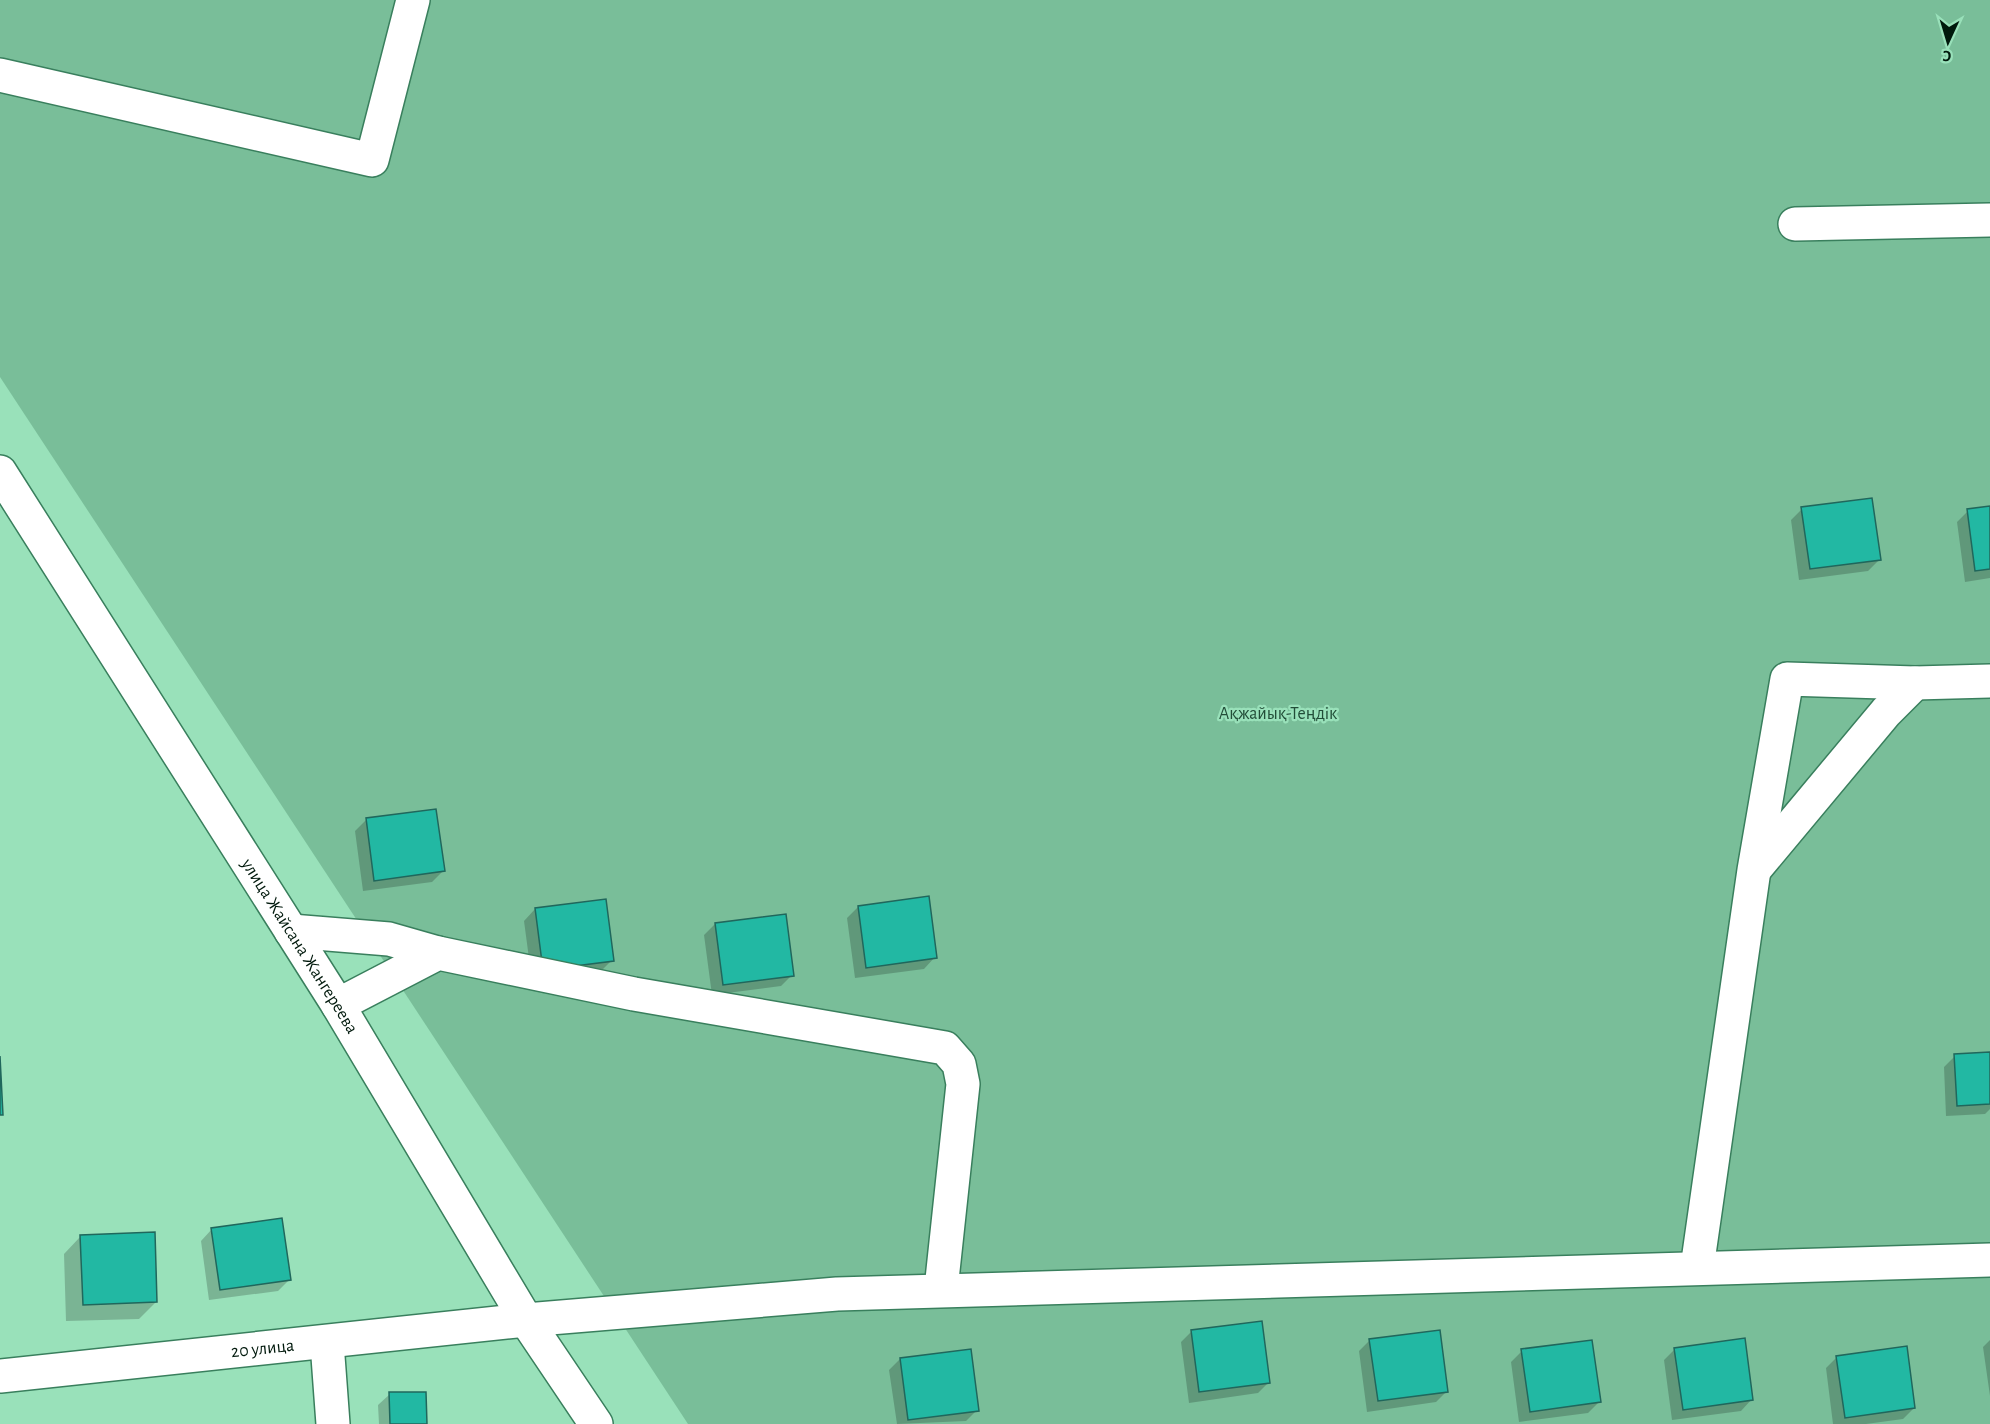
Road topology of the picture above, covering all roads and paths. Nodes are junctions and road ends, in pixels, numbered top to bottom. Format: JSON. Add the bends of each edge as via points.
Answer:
{"nodes":[{"id":1,"x":413,"y":0,"type":"edge"},
{"id":2,"x":0,"y":75,"type":"edge"},
{"id":3,"x":1990,"y":220,"type":"edge"},
{"id":4,"x":1795,"y":224,"type":"dead end"},
{"id":5,"x":0,"y":472,"type":"edge"},
{"id":6,"x":1990,"y":681,"type":"edge"},
{"id":7,"x":1915,"y":683,"type":"junction"},
{"id":8,"x":1754,"y":870,"type":"junction"},
{"id":9,"x":291,"y":931,"type":"junction"},
{"id":10,"x":438,"y":953,"type":"junction"},
{"id":11,"x":338,"y":1005,"type":"junction"},
{"id":12,"x":1990,"y":1260,"type":"edge"},
{"id":13,"x":1697,"y":1268,"type":"junction"},
{"id":14,"x":941,"y":1289,"type":"junction"},
{"id":15,"x":526,"y":1320,"type":"junction"},
{"id":16,"x":327,"y":1343,"type":"junction"},
{"id":17,"x":0,"y":1376,"type":"edge"},
{"id":18,"x":333,"y":1424,"type":"edge"},
{"id":19,"x":596,"y":1424,"type":"edge"}],
"edges":[{"from":1,"to":2,"type":"street","via":[[372,160]]},
{"from":3,"to":4,"type":"street"},
{"from":5,"to":9,"type":"street","name":"улица Жайсана Жангереева"},
{"from":6,"to":7,"type":"street"},
{"from":7,"to":8,"type":"street","via":[[1886,712]]},
{"from":7,"to":8,"type":"street","via":[[1786,679]]},
{"from":8,"to":13,"type":"street"},
{"from":9,"to":10,"type":"street","via":[[389,939]]},
{"from":9,"to":11,"type":"street","name":"улица Жайсана Жангереева"},
{"from":10,"to":11,"type":"street"},
{"from":10,"to":14,"type":"street","via":[[634,994],[945,1048],[959,1064],[963,1084]]},
{"from":11,"to":15,"type":"street","name":"улица Жайсана Жангереева"},
{"from":12,"to":13,"type":"street","name":"20 улица"},
{"from":13,"to":14,"type":"street","name":"20 улица"},
{"from":14,"to":15,"type":"street","name":"20 улица"},
{"from":15,"to":16,"type":"street","name":"20 улица"},
{"from":15,"to":19,"type":"street","name":"улица Жайсана Жангереева"},
{"from":16,"to":17,"type":"street","name":"20 улица"},
{"from":16,"to":18,"type":"street"}]}
